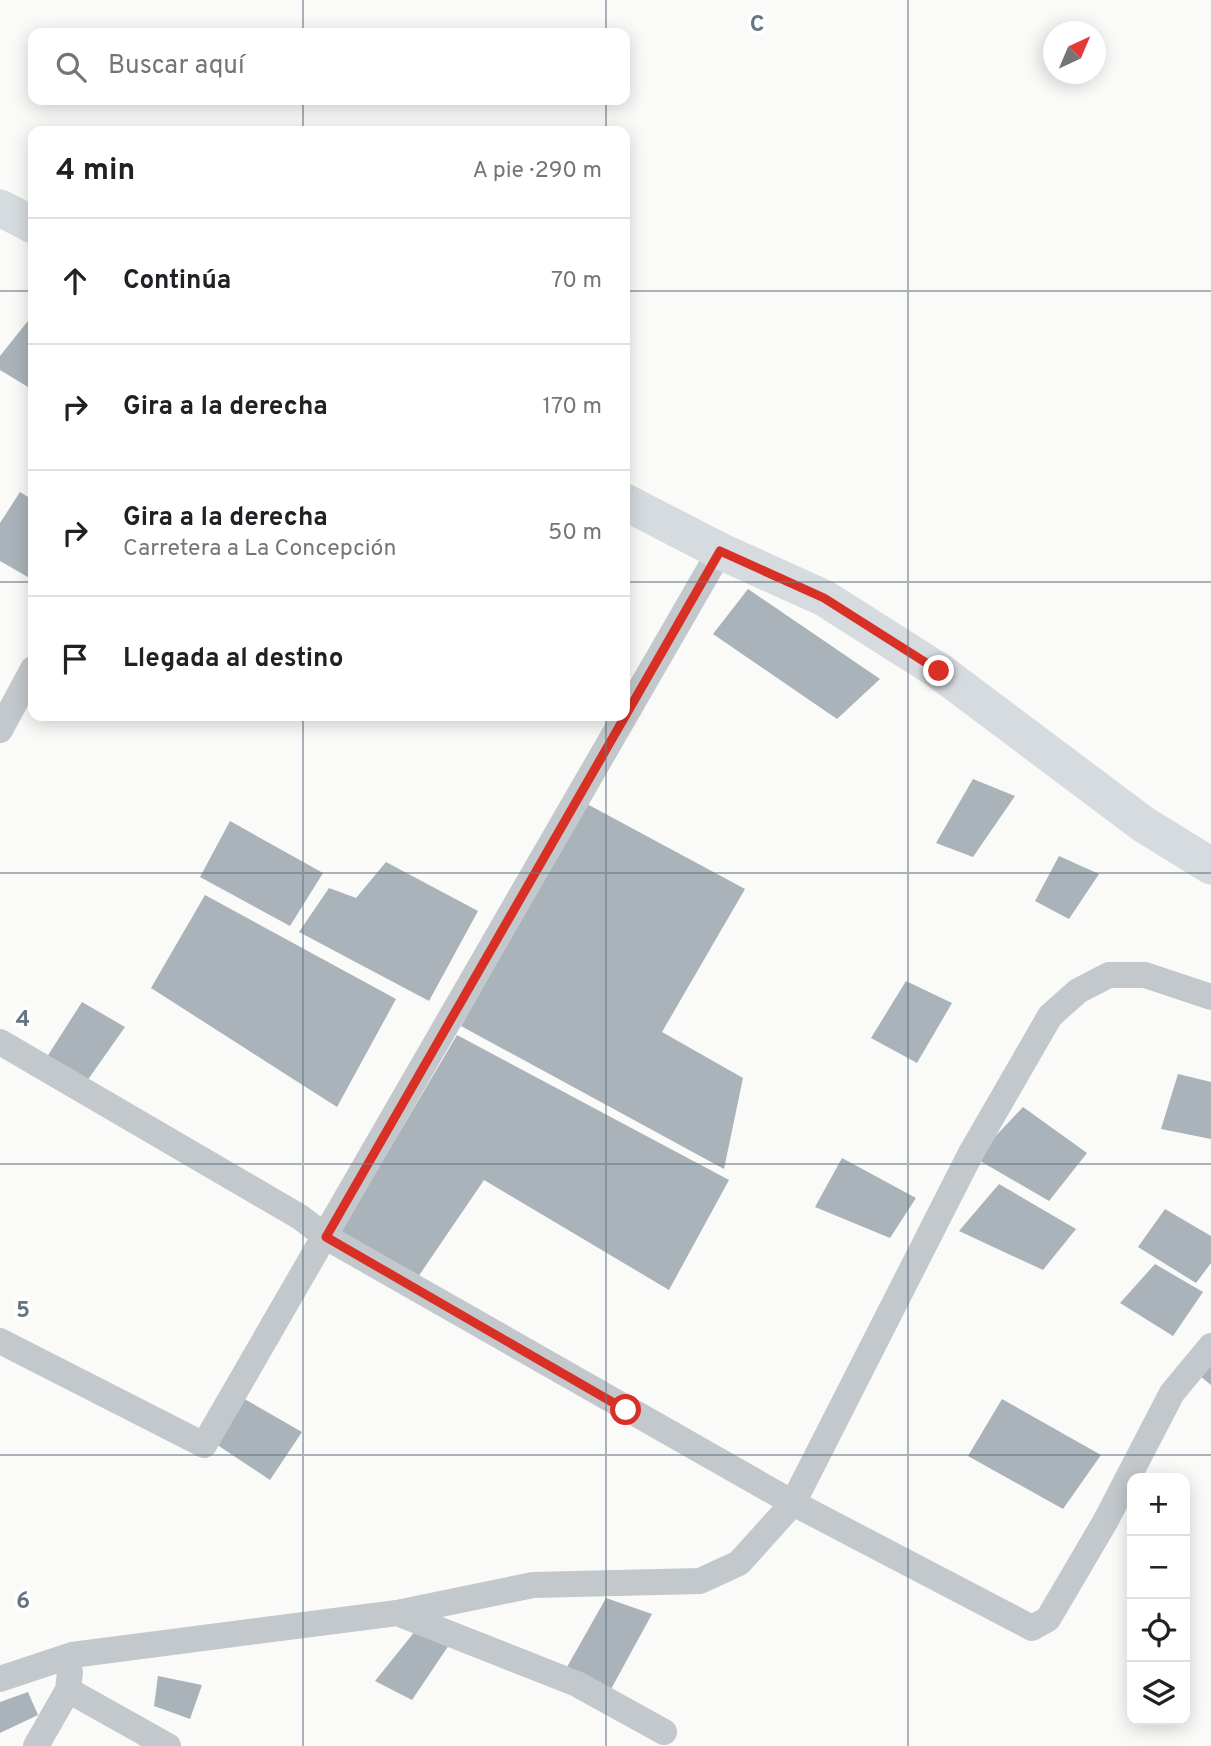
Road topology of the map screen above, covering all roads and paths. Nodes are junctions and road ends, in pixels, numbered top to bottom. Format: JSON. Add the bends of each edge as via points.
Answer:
{"nodes":[{"id":1,"x":0,"y":208,"type":"edge"},
{"id":2,"x":28,"y":222,"type":"edge"},
{"id":3,"x":630,"y":505,"type":"edge"},
{"id":4,"x":720,"y":551,"type":"junction"},
{"id":5,"x":28,"y":678,"type":"edge"},
{"id":6,"x":630,"y":708,"type":"edge"},
{"id":7,"x":622,"y":721,"type":"edge"},
{"id":8,"x":0,"y":730,"type":"edge"},
{"id":9,"x":1211,"y":866,"type":"edge"},
{"id":10,"x":1211,"y":997,"type":"edge"},
{"id":11,"x":0,"y":1042,"type":"edge"},
{"id":12,"x":326,"y":1237,"type":"junction"},
{"id":13,"x":0,"y":1341,"type":"edge"},
{"id":14,"x":1211,"y":1346,"type":"edge"},
{"id":15,"x":793,"y":1503,"type":"junction"},
{"id":16,"x":397,"y":1613,"type":"junction"},
{"id":17,"x":72,"y":1655,"type":"junction"},
{"id":18,"x":0,"y":1679,"type":"edge"},
{"id":19,"x":68,"y":1690,"type":"junction"},
{"id":20,"x":664,"y":1732,"type":"dead end"},
{"id":21,"x":36,"y":1746,"type":"edge"},
{"id":22,"x":168,"y":1746,"type":"edge"}],
"edges":[{"from":1,"to":2,"type":"main road"},
{"from":3,"to":4,"type":"main road"},
{"from":4,"to":6,"type":"street"},
{"from":4,"to":9,"type":"main road","via":[[824,598],[939,671],[1143,824]]},
{"from":5,"to":8,"type":"street"},
{"from":7,"to":12,"type":"street"},
{"from":10,"to":15,"type":"street","via":[[1145,975],[1109,975],[1078,991],[1050,1016],[971,1153]]},
{"from":11,"to":12,"type":"street","via":[[300,1217]]},
{"from":12,"to":13,"type":"street","via":[[204,1445]]},
{"from":12,"to":15,"type":"street"},
{"from":14,"to":15,"type":"street","via":[[1172,1393],[1105,1522],[1041,1625],[1022,1625]]},
{"from":15,"to":16,"type":"street","via":[[739,1563],[700,1581],[534,1585]]},
{"from":16,"to":17,"type":"street"},
{"from":16,"to":20,"type":"street","via":[[577,1684]]},
{"from":17,"to":18,"type":"street"},
{"from":17,"to":19,"type":"street"},
{"from":19,"to":21,"type":"street"},
{"from":19,"to":22,"type":"street"}]}
